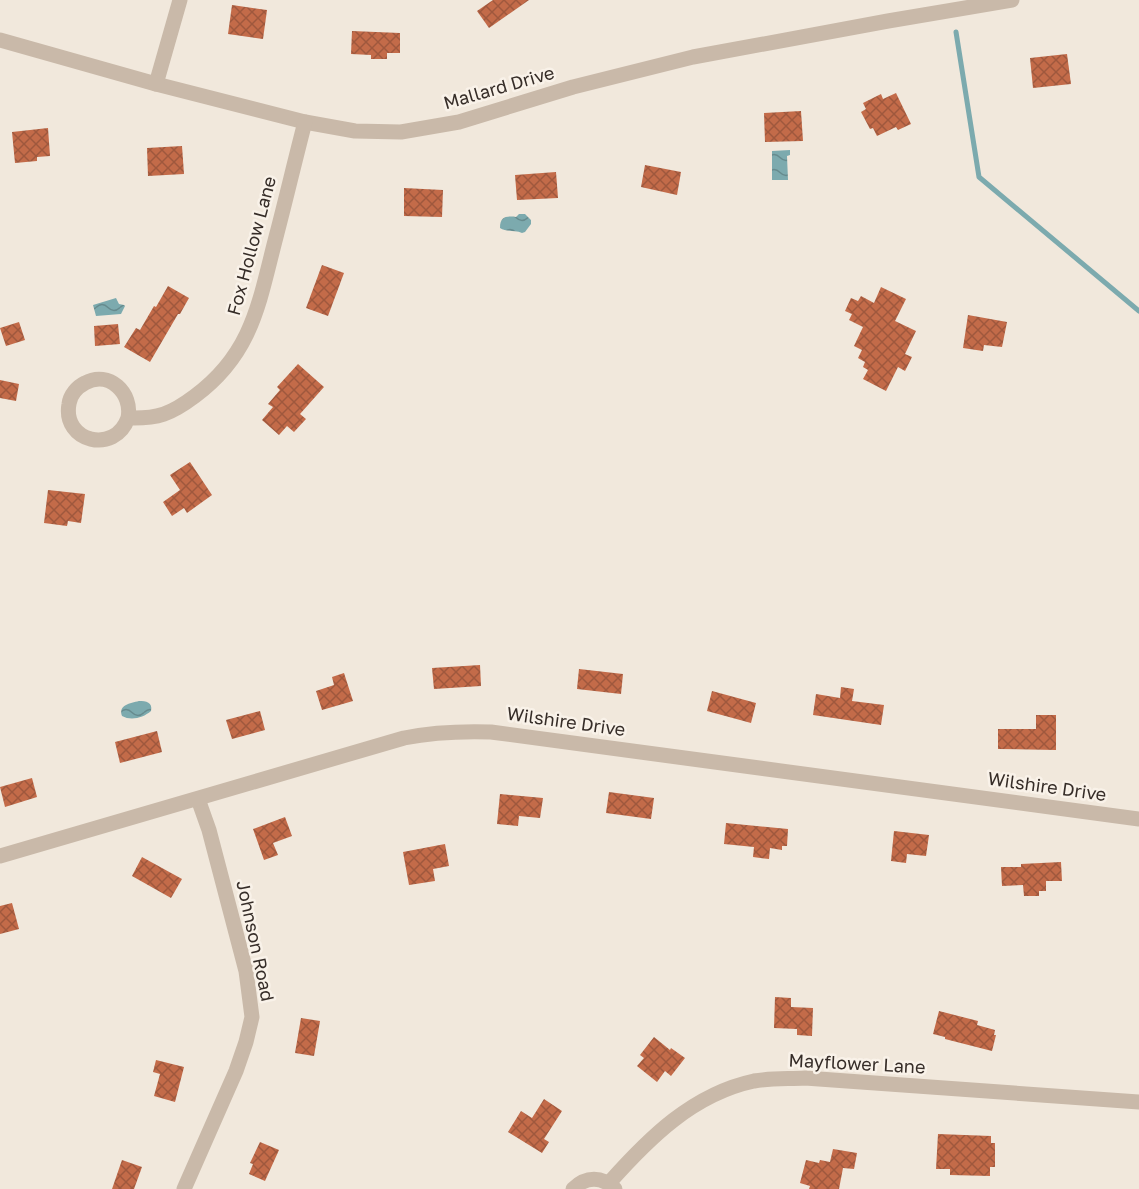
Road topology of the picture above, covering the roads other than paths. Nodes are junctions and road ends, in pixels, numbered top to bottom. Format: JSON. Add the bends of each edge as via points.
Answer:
{"nodes":[{"id":1,"x":180,"y":0,"type":"edge"},
{"id":2,"x":1012,"y":0,"type":"edge"},
{"id":3,"x":0,"y":40,"type":"edge"},
{"id":4,"x":156,"y":84,"type":"junction"},
{"id":5,"x":305,"y":122,"type":"junction"},
{"id":6,"x":128,"y":418,"type":"junction"},
{"id":7,"x":198,"y":799,"type":"junction"},
{"id":8,"x":1139,"y":819,"type":"edge"},
{"id":9,"x":0,"y":856,"type":"edge"},
{"id":10,"x":1139,"y":1102,"type":"edge"},
{"id":11,"x":612,"y":1186,"type":"edge"},
{"id":12,"x":184,"y":1189,"type":"edge"},
{"id":13,"x":573,"y":1189,"type":"edge"}],
"edges":[{"from":1,"to":4,"type":"street"},
{"from":2,"to":5,"type":"street","name":"Mallard Drive","via":[[651,66],[459,122],[401,132],[355,131]]},
{"from":3,"to":4,"type":"street","name":"Mallard Drive"},
{"from":4,"to":5,"type":"street","name":"Mallard Drive"},
{"from":5,"to":6,"type":"street","name":"Fox Hollow Lane","via":[[246,338],[228,367],[186,402],[158,417]]},
{"from":6,"to":6,"type":"street","via":[[113,437],[90,440],[72,425],[69,401],[83,383],[107,381],[125,395]]},
{"from":7,"to":8,"type":"street","name":"Wilshire Drive","via":[[404,738],[451,731],[491,732]]},
{"from":7,"to":9,"type":"street","name":"Wilshire Drive"},
{"from":7,"to":12,"type":"street","name":"Johnson Road","via":[[246,971],[252,1017],[236,1071]]},
{"from":10,"to":11,"type":"street","name":"Mayflower Lane","via":[[805,1078],[756,1081],[713,1094],[678,1116],[636,1152]]},
{"from":11,"to":13,"type":"street","name":"Mayflower Lane","via":[[593,1179]]}]}
